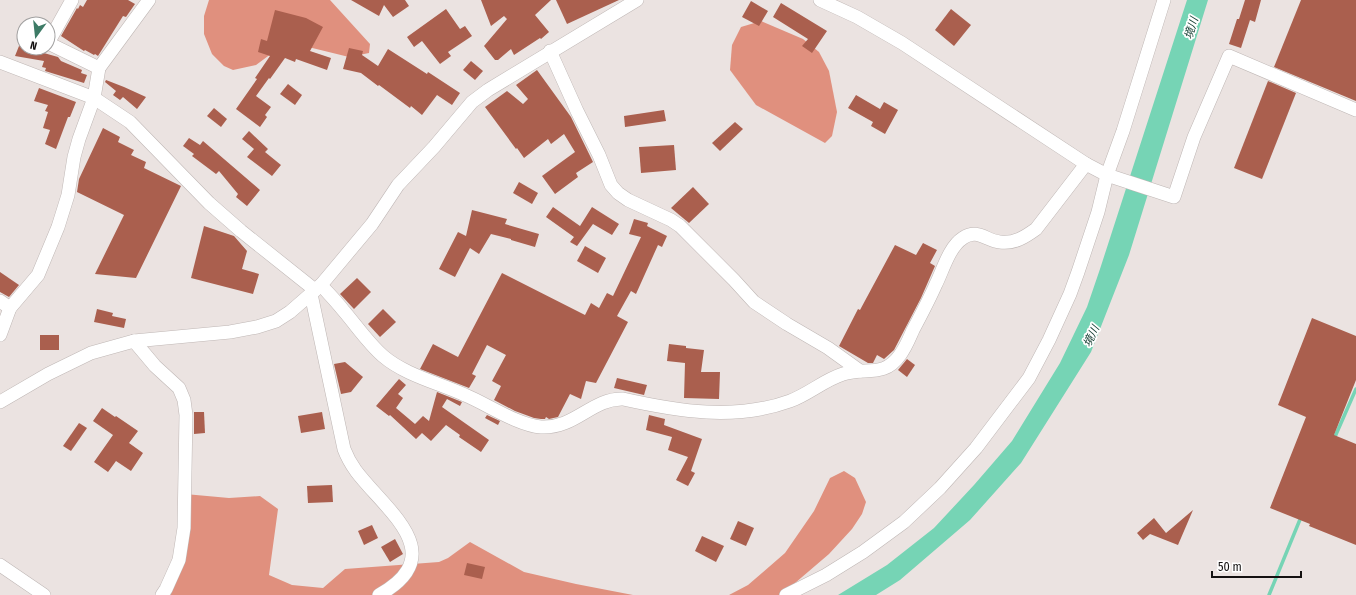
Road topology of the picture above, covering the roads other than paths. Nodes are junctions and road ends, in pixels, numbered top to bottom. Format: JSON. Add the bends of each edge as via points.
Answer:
{"nodes":[{"id":1,"x":72,"y":0,"type":"edge"},
{"id":2,"x":637,"y":0,"type":"edge"},
{"id":3,"x":820,"y":0,"type":"edge"},
{"id":4,"x":1164,"y":0,"type":"edge"},
{"id":5,"x":147,"y":1,"type":"edge"},
{"id":6,"x":550,"y":51,"type":"junction"},
{"id":7,"x":0,"y":62,"type":"edge"},
{"id":8,"x":99,"y":68,"type":"junction"},
{"id":9,"x":94,"y":98,"type":"junction"},
{"id":10,"x":1356,"y":110,"type":"edge"},
{"id":11,"x":1086,"y":164,"type":"junction"},
{"id":12,"x":1110,"y":176,"type":"junction"},
{"id":13,"x":316,"y":290,"type":"junction"},
{"id":14,"x":3,"y":304,"type":"edge"},
{"id":15,"x":0,"y":335,"type":"edge"},
{"id":16,"x":134,"y":341,"type":"junction"},
{"id":17,"x":860,"y":372,"type":"junction"},
{"id":18,"x":0,"y":402,"type":"edge"},
{"id":19,"x":0,"y":565,"type":"edge"},
{"id":20,"x":44,"y":595,"type":"edge"},
{"id":21,"x":162,"y":595,"type":"edge"},
{"id":22,"x":379,"y":595,"type":"edge"},
{"id":23,"x":786,"y":595,"type":"edge"}],
"edges":[{"from":1,"to":8,"type":"street","via":[[48,43]]},
{"from":2,"to":6,"type":"street"},
{"from":3,"to":11,"type":"street","via":[[857,17],[902,43]]},
{"from":4,"to":12,"type":"street"},
{"from":5,"to":8,"type":"street"},
{"from":6,"to":13,"type":"street","via":[[472,102],[398,185],[372,224]]},
{"from":6,"to":17,"type":"street","via":[[611,185],[618,193],[680,226],[758,305],[828,348]]},
{"from":7,"to":9,"type":"street"},
{"from":8,"to":9,"type":"street"},
{"from":9,"to":13,"type":"street","via":[[130,122],[210,203]]},
{"from":9,"to":14,"type":"street","via":[[74,156],[68,195],[46,258],[38,275]]},
{"from":10,"to":12,"type":"street","via":[[1229,56],[1194,137],[1174,197]]},
{"from":11,"to":12,"type":"street"},
{"from":11,"to":17,"type":"street","via":[[1028,236],[1019,240],[999,242],[977,234],[963,238],[950,253],[906,346],[895,362],[878,371]]},
{"from":12,"to":23,"type":"street","via":[[1070,294],[1039,360],[1008,407],[940,488],[904,522],[826,575]]},
{"from":13,"to":16,"type":"street","via":[[276,321],[257,327]]},
{"from":13,"to":17,"type":"street","via":[[343,310],[376,350],[391,362],[505,415],[541,427],[571,421],[614,398],[680,410],[759,410],[790,401],[844,374]]},
{"from":13,"to":22,"type":"street","via":[[344,449],[356,471],[399,520],[410,543],[412,558],[405,575]]},
{"from":14,"to":15,"type":"street"},
{"from":16,"to":18,"type":"street","via":[[91,353]]},
{"from":16,"to":21,"type":"street","via":[[155,366],[179,388],[186,416],[184,528],[179,560]]},
{"from":19,"to":20,"type":"street"}]}
